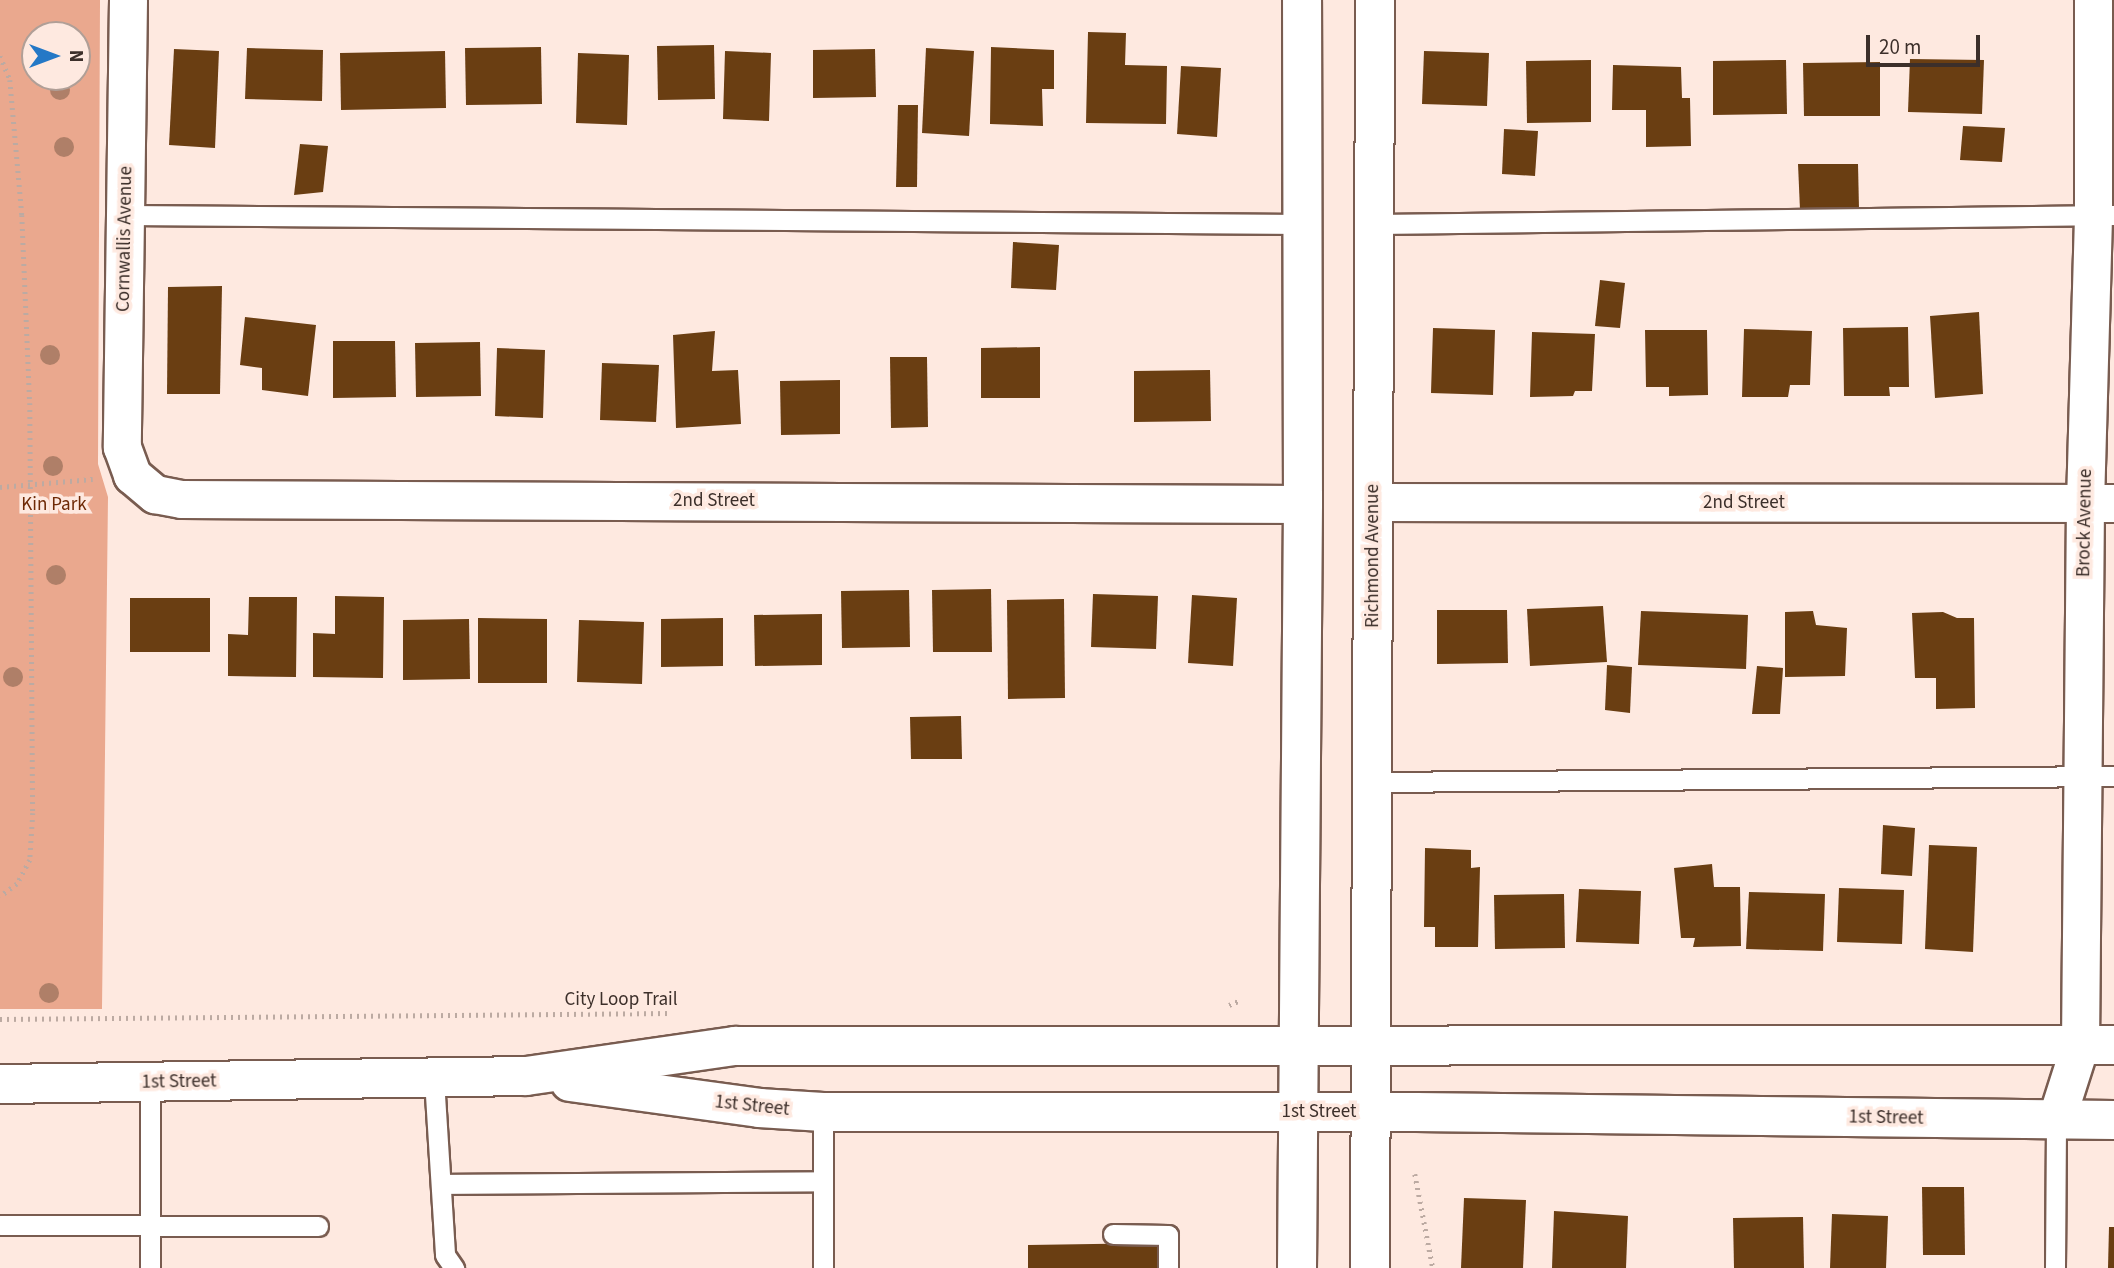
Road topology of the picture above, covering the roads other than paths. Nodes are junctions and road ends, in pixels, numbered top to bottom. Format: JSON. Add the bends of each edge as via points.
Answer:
{"nodes":[{"id":1,"x":128,"y":0,"type":"edge"},
{"id":2,"x":1302,"y":0,"type":"edge"},
{"id":3,"x":1375,"y":0,"type":"edge"},
{"id":4,"x":2093,"y":0,"type":"edge"},
{"id":5,"x":125,"y":215,"type":"junction"},
{"id":6,"x":2104,"y":215,"type":"edge"},
{"id":7,"x":1303,"y":224,"type":"junction"},
{"id":8,"x":1376,"y":224,"type":"junction"},
{"id":9,"x":117,"y":477,"type":"joint"},
{"id":10,"x":1374,"y":502,"type":"junction"},
{"id":11,"x":2099,"y":503,"type":"edge"},
{"id":12,"x":1303,"y":504,"type":"junction"},
{"id":13,"x":2097,"y":776,"type":"edge"},
{"id":14,"x":1372,"y":782,"type":"junction"},
{"id":15,"x":2097,"y":1045,"type":"edge"},
{"id":16,"x":1300,"y":1048,"type":"junction"},
{"id":17,"x":1371,"y":1048,"type":"junction"},
{"id":18,"x":526,"y":1076,"type":"junction"},
{"id":19,"x":434,"y":1079,"type":"junction"},
{"id":20,"x":150,"y":1083,"type":"junction"},
{"id":21,"x":0,"y":1084,"type":"edge"},
{"id":22,"x":823,"y":1112,"type":"junction"},
{"id":23,"x":1298,"y":1112,"type":"junction"},
{"id":24,"x":1372,"y":1112,"type":"junction"},
{"id":25,"x":2114,"y":1119,"type":"edge"},
{"id":26,"x":2056,"y":1120,"type":"junction"},
{"id":27,"x":823,"y":1181,"type":"junction"},
{"id":28,"x":441,"y":1184,"type":"junction"},
{"id":29,"x":0,"y":1225,"type":"edge"},
{"id":30,"x":150,"y":1226,"type":"junction"},
{"id":31,"x":318,"y":1226,"type":"dead end"},
{"id":32,"x":1113,"y":1234,"type":"dead end"},
{"id":33,"x":150,"y":1268,"type":"edge"},
{"id":34,"x":454,"y":1268,"type":"edge"},
{"id":35,"x":823,"y":1268,"type":"edge"},
{"id":36,"x":1168,"y":1268,"type":"edge"},
{"id":37,"x":1297,"y":1268,"type":"edge"},
{"id":38,"x":1370,"y":1268,"type":"edge"},
{"id":39,"x":2055,"y":1268,"type":"edge"}],
"edges":[{"from":1,"to":5,"type":"street","name":"Cornwallis Avenue"},
{"from":2,"to":7,"type":"main road"},
{"from":3,"to":8,"type":"main road","name":"Richmond Avenue"},
{"from":4,"to":6,"type":"street","name":"Brock Avenue"},
{"from":5,"to":7,"type":"lane"},
{"from":5,"to":9,"type":"street","name":"Cornwallis Avenue"},
{"from":6,"to":8,"type":"lane"},
{"from":6,"to":11,"type":"street","name":"Brock Avenue"},
{"from":7,"to":12,"type":"main road"},
{"from":8,"to":10,"type":"main road","name":"Richmond Avenue"},
{"from":9,"to":12,"type":"street","name":"2nd Street","via":[[155,494],[181,499]]},
{"from":10,"to":11,"type":"street","name":"2nd Street"},
{"from":10,"to":14,"type":"main road","name":"Richmond Avenue"},
{"from":11,"to":13,"type":"street","name":"Brock Avenue"},
{"from":12,"to":16,"type":"main road"},
{"from":13,"to":14,"type":"lane"},
{"from":13,"to":15,"type":"street","name":"Brock Avenue"},
{"from":14,"to":17,"type":"main road","name":"Richmond Avenue"},
{"from":15,"to":17,"type":"main road","name":"1st Street"},
{"from":15,"to":26,"type":"street","name":"Brock Avenue"},
{"from":16,"to":17,"type":"main road","name":"1st Street"},
{"from":16,"to":18,"type":"main road","name":"1st Street","via":[[735,1046]]},
{"from":16,"to":23,"type":"main road"},
{"from":17,"to":24,"type":"main road","name":"Richmond Avenue"},
{"from":18,"to":19,"type":"main road","name":"1st Street"},
{"from":18,"to":22,"type":"main road","name":"1st Street","via":[[759,1108]]},
{"from":19,"to":20,"type":"main road","name":"1st Street"},
{"from":19,"to":28,"type":"lane"},
{"from":20,"to":21,"type":"main road","name":"1st Street"},
{"from":20,"to":30,"type":"lane"},
{"from":22,"to":23,"type":"main road","name":"1st Street"},
{"from":22,"to":27,"type":"lane"},
{"from":23,"to":24,"type":"main road","name":"1st Street"},
{"from":23,"to":37,"type":"main road"},
{"from":24,"to":26,"type":"main road","name":"1st Street"},
{"from":24,"to":38,"type":"main road","name":"Richmond Avenue"},
{"from":25,"to":26,"type":"main road","name":"1st Street"},
{"from":26,"to":39,"type":"lane"},
{"from":27,"to":28,"type":"lane"},
{"from":27,"to":35,"type":"lane"},
{"from":28,"to":34,"type":"lane","via":[[445,1255]]},
{"from":29,"to":30,"type":"lane"},
{"from":30,"to":31,"type":"lane"},
{"from":30,"to":33,"type":"lane"},
{"from":32,"to":36,"type":"lane","via":[[1168,1235]]}]}
